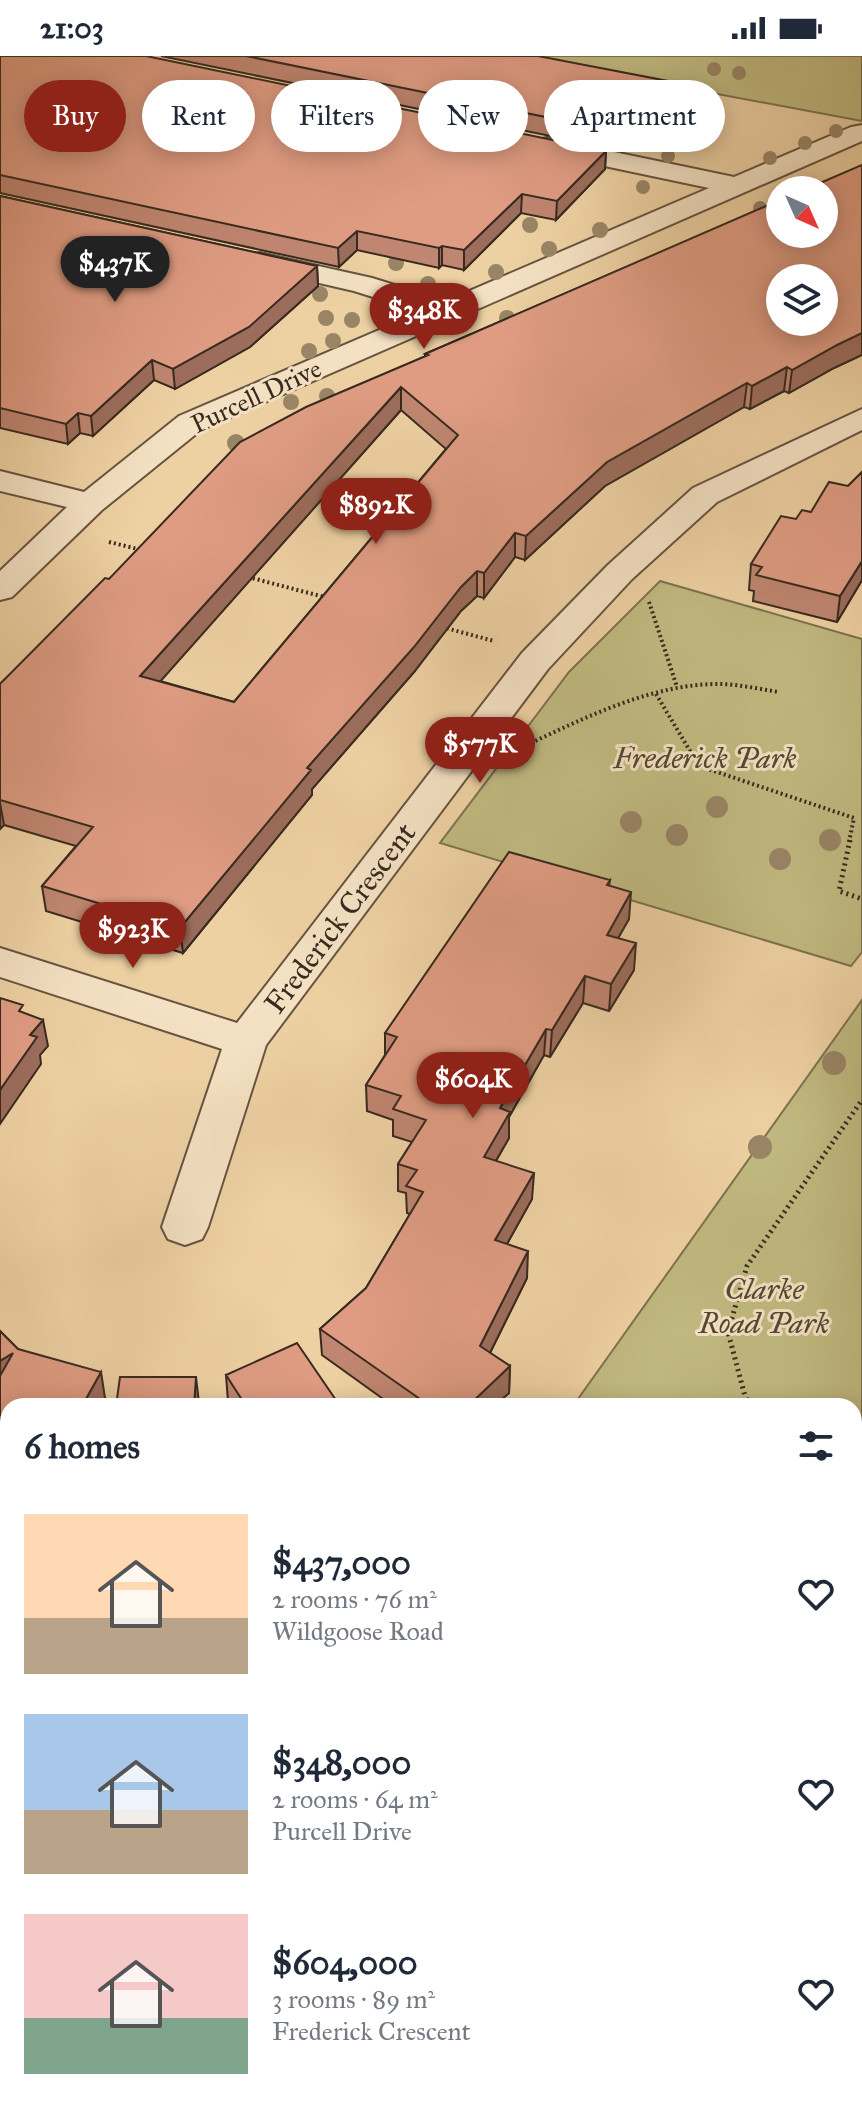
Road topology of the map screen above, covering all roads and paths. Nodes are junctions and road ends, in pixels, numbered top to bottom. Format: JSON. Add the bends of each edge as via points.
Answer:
{"nodes":[{"id":1,"x":860,"y":132,"type":"edge"},
{"id":2,"x":528,"y":142,"type":"edge"},
{"id":3,"x":740,"y":186,"type":"junction"},
{"id":4,"x":226,"y":254,"type":"edge"},
{"id":5,"x":448,"y":311,"type":"junction"},
{"id":6,"x":862,"y":418,"type":"edge"},
{"id":7,"x":0,"y":481,"type":"edge"},
{"id":8,"x":90,"y":503,"type":"junction"},
{"id":9,"x":62,"y":531,"type":"junction"},
{"id":10,"x":143,"y":550,"type":"edge"},
{"id":11,"x":235,"y":574,"type":"edge"},
{"id":12,"x":0,"y":590,"type":"edge"},
{"id":13,"x":648,"y":597,"type":"dead end"},
{"id":14,"x":343,"y":602,"type":"edge"},
{"id":15,"x":435,"y":625,"type":"edge"},
{"id":16,"x":542,"y":653,"type":"junction"},
{"id":17,"x":677,"y":687,"type":"junction"},
{"id":18,"x":779,"y":692,"type":"dead end"},
{"id":19,"x":656,"y":694,"type":"junction"},
{"id":20,"x":526,"y":746,"type":"dead end"},
{"id":21,"x":862,"y":899,"type":"edge"},
{"id":22,"x":0,"y":962,"type":"edge"},
{"id":23,"x":246,"y":1041,"type":"junction"},
{"id":24,"x":862,"y":1100,"type":"edge"},
{"id":25,"x":185,"y":1227,"type":"dead end"},
{"id":26,"x":746,"y":1398,"type":"edge"}],
"edges":[{"from":1,"to":3,"type":"street","name":"Purcell Drive"},
{"from":2,"to":3,"type":"street"},
{"from":3,"to":5,"type":"street","name":"Purcell Drive"},
{"from":4,"to":5,"type":"street","via":[[362,284]]},
{"from":5,"to":8,"type":"street","name":"Purcell Drive","via":[[190,423]]},
{"from":6,"to":16,"type":"street","name":"Frederick Crescent","via":[[705,495]]},
{"from":7,"to":8,"type":"street"},
{"from":8,"to":9,"type":"street","name":"Purcell Drive"},
{"from":9,"to":10,"type":"path"},
{"from":9,"to":12,"type":"street","name":"Purcell Drive"},
{"from":11,"to":14,"type":"path"},
{"from":13,"to":17,"type":"path"},
{"from":15,"to":16,"type":"path"},
{"from":16,"to":23,"type":"street","name":"Frederick Crescent"},
{"from":17,"to":18,"type":"path","via":[[720,684]]},
{"from":17,"to":19,"type":"path"},
{"from":19,"to":20,"type":"path"},
{"from":19,"to":21,"type":"path","via":[[699,766],[854,818],[839,891]]},
{"from":22,"to":23,"type":"street"},
{"from":23,"to":25,"type":"street","name":"Frederick Crescent"},
{"from":24,"to":26,"type":"path","via":[[747,1266],[728,1332]]}]}
